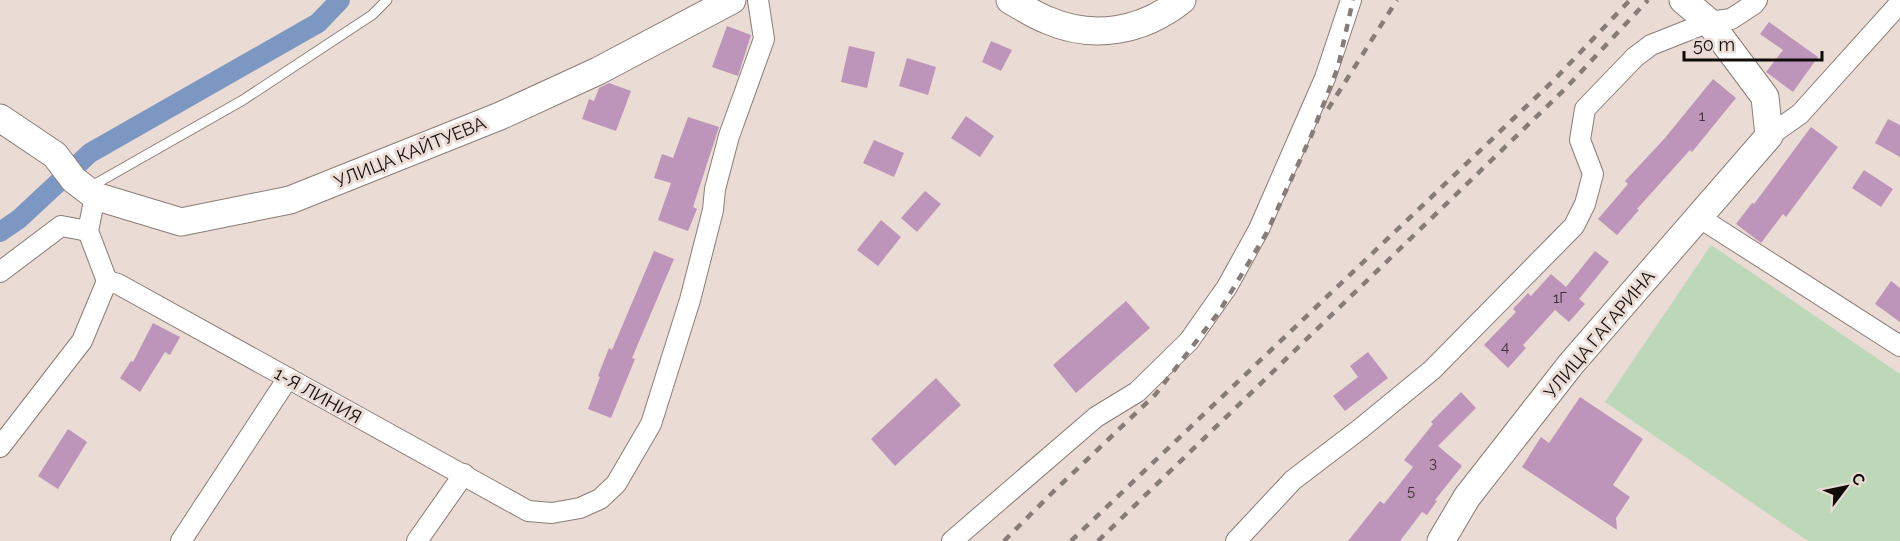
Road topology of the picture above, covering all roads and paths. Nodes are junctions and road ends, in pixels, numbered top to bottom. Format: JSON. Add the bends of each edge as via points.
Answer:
{"nodes":[{"id":1,"x":387,"y":0,"type":"edge"},
{"id":2,"x":732,"y":0,"type":"edge"},
{"id":3,"x":758,"y":0,"type":"edge"},
{"id":4,"x":1010,"y":0,"type":"edge"},
{"id":5,"x":1182,"y":0,"type":"edge"},
{"id":6,"x":1351,"y":0,"type":"edge"},
{"id":7,"x":1683,"y":0,"type":"edge"},
{"id":8,"x":1757,"y":0,"type":"edge"},
{"id":9,"x":1900,"y":3,"type":"edge"},
{"id":10,"x":1709,"y":22,"type":"junction"},
{"id":11,"x":0,"y":118,"type":"edge"},
{"id":12,"x":1769,"y":136,"type":"junction"},
{"id":13,"x":85,"y":188,"type":"junction"},
{"id":14,"x":1700,"y":218,"type":"junction"},
{"id":15,"x":88,"y":231,"type":"junction"},
{"id":16,"x":0,"y":272,"type":"edge"},
{"id":17,"x":107,"y":281,"type":"junction"},
{"id":18,"x":1900,"y":346,"type":"edge"},
{"id":19,"x":288,"y":378,"type":"junction"},
{"id":20,"x":0,"y":447,"type":"edge"},
{"id":21,"x":464,"y":474,"type":"junction"},
{"id":22,"x":181,"y":541,"type":"edge"},
{"id":23,"x":417,"y":541,"type":"edge"},
{"id":24,"x":952,"y":541,"type":"edge"},
{"id":25,"x":1236,"y":541,"type":"edge"},
{"id":26,"x":1441,"y":541,"type":"edge"}],
"edges":[{"from":1,"to":13,"type":"lane","via":[[372,15],[243,100]]},
{"from":2,"to":13,"type":"main road","name":"УЛИЦА КАЙТУЕВА","via":[[598,71],[500,116],[290,200],[180,222]]},
{"from":3,"to":21,"type":"street","name":"1-Я ЛИНИЯ","via":[[764,39],[729,136],[690,300],[651,424],[616,484],[600,499],[580,508],[552,513],[528,511]]},
{"from":4,"to":5,"type":"main road","via":[[1047,20],[1103,32],[1126,29]]},
{"from":6,"to":24,"type":"street","via":[[1325,78],[1259,230],[1227,287],[1189,341],[1137,392],[1096,417]]},
{"from":7,"to":10,"type":"main road"},
{"from":8,"to":10,"type":"street","via":[[1731,19]]},
{"from":9,"to":12,"type":"street","via":[[1800,114]]},
{"from":10,"to":12,"type":"main road","via":[[1765,97]]},
{"from":10,"to":25,"type":"street","via":[[1651,45],[1585,109],[1580,140],[1593,174],[1574,226],[1432,370],[1293,480]]},
{"from":11,"to":13,"type":"main road","via":[[56,155]]},
{"from":12,"to":14,"type":"main road","name":"УЛИЦА ГАГАРИНА"},
{"from":13,"to":15,"type":"street"},
{"from":14,"to":18,"type":"street"},
{"from":14,"to":26,"type":"main road","name":"УЛИЦА ГАГАРИНА","via":[[1571,364],[1467,497]]},
{"from":15,"to":16,"type":"street","via":[[61,226]]},
{"from":15,"to":17,"type":"street"},
{"from":17,"to":19,"type":"street","name":"1-Я ЛИНИЯ"},
{"from":17,"to":20,"type":"street","via":[[82,341]]},
{"from":19,"to":21,"type":"street","name":"1-Я ЛИНИЯ"},
{"from":19,"to":22,"type":"street"},
{"from":21,"to":23,"type":"street"}]}
